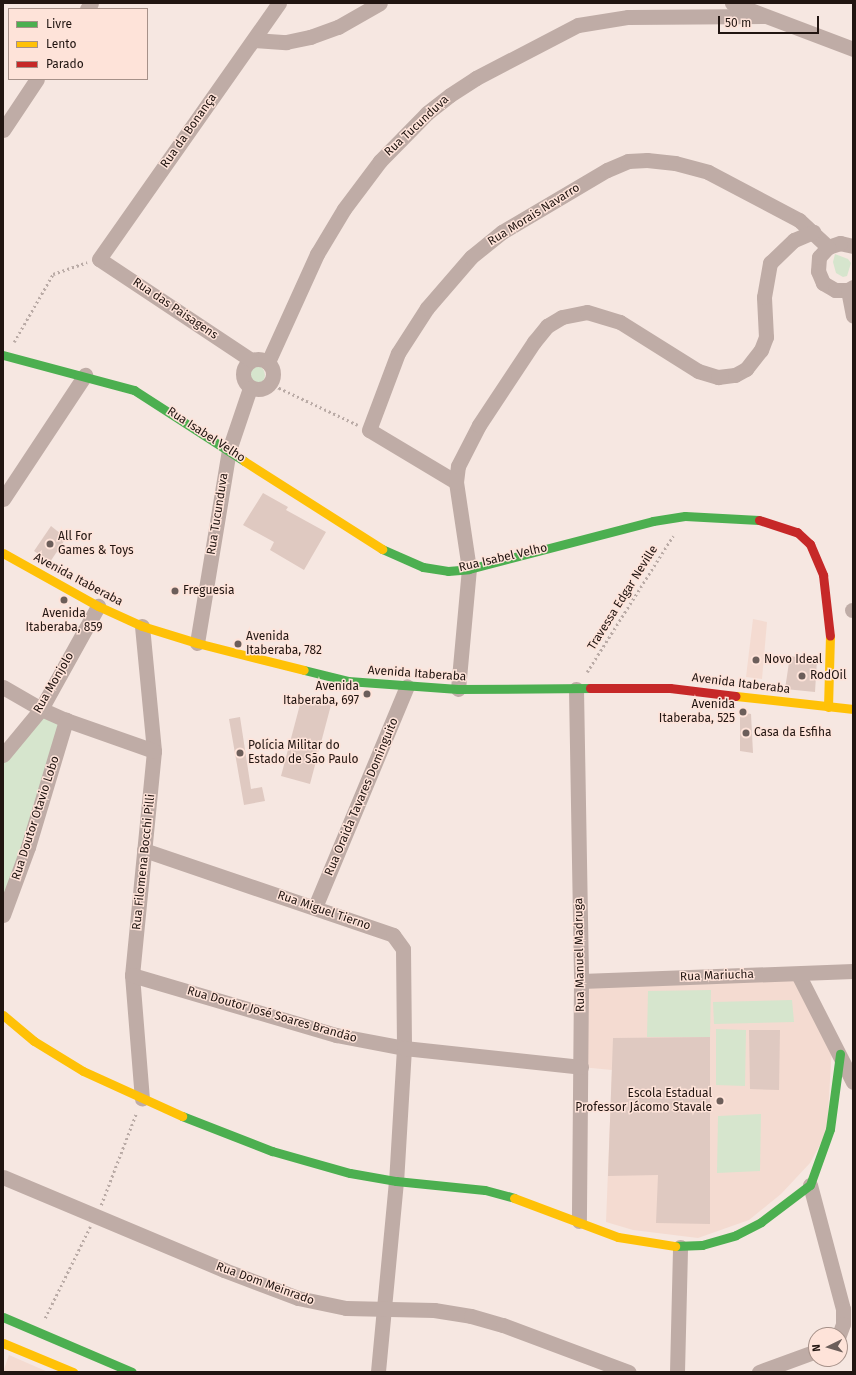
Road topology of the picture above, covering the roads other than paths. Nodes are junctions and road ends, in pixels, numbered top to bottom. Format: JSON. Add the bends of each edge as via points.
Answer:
{"nodes":[{"id":1,"x":279,"y":3,"type":"edge"},
{"id":2,"x":380,"y":3,"type":"edge"},
{"id":3,"x":732,"y":3,"type":"edge"},
{"id":4,"x":764,"y":16,"type":"junction"},
{"id":5,"x":254,"y":40,"type":"junction"},
{"id":6,"x":853,"y":50,"type":"edge"},
{"id":7,"x":37,"y":80,"type":"edge"},
{"id":8,"x":3,"y":130,"type":"edge"},
{"id":9,"x":813,"y":232,"type":"junction"},
{"id":10,"x":853,"y":245,"type":"edge"},
{"id":11,"x":828,"y":247,"type":"junction"},
{"id":12,"x":99,"y":259,"type":"joint"},
{"id":13,"x":851,"y":288,"type":"edge"},
{"id":14,"x":853,"y":316,"type":"edge"},
{"id":15,"x":4,"y":355,"type":"edge"},
{"id":16,"x":251,"y":360,"type":"junction"},
{"id":17,"x":268,"y":362,"type":"junction"},
{"id":18,"x":85,"y":375,"type":"junction"},
{"id":19,"x":250,"y":388,"type":"junction"},
{"id":20,"x":229,"y":450,"type":"junction"},
{"id":21,"x":456,"y":482,"type":"junction"},
{"id":22,"x":3,"y":499,"type":"edge"},
{"id":23,"x":3,"y":553,"type":"edge"},
{"id":24,"x":469,"y":569,"type":"junction"},
{"id":25,"x":98,"y":606,"type":"junction"},
{"id":26,"x":142,"y":626,"type":"junction"},
{"id":27,"x":197,"y":644,"type":"junction"},
{"id":28,"x":407,"y":686,"type":"junction"},
{"id":29,"x":3,"y":687,"type":"edge"},
{"id":30,"x":576,"y":689,"type":"junction"},
{"id":31,"x":458,"y":690,"type":"junction"},
{"id":32,"x":828,"y":707,"type":"junction"},
{"id":33,"x":41,"y":709,"type":"junction"},
{"id":34,"x":853,"y":709,"type":"edge"},
{"id":35,"x":66,"y":720,"type":"junction"},
{"id":36,"x":154,"y":751,"type":"junction"},
{"id":37,"x":3,"y":755,"type":"edge"},
{"id":38,"x":144,"y":850,"type":"junction"},
{"id":39,"x":315,"y":907,"type":"junction"},
{"id":40,"x":3,"y":913,"type":"edge"},
{"id":41,"x":853,"y":971,"type":"edge"},
{"id":42,"x":798,"y":974,"type":"junction"},
{"id":43,"x":132,"y":975,"type":"junction"},
{"id":44,"x":581,"y":981,"type":"junction"},
{"id":45,"x":3,"y":1015,"type":"edge"},
{"id":46,"x":404,"y":1048,"type":"junction"},
{"id":47,"x":840,"y":1054,"type":"junction"},
{"id":48,"x":581,"y":1068,"type":"junction"},
{"id":49,"x":853,"y":1082,"type":"edge"},
{"id":50,"x":142,"y":1099,"type":"junction"},
{"id":51,"x":3,"y":1177,"type":"edge"},
{"id":52,"x":396,"y":1181,"type":"junction"},
{"id":53,"x":810,"y":1185,"type":"junction"},
{"id":54,"x":579,"y":1221,"type":"junction"},
{"id":55,"x":680,"y":1247,"type":"junction"},
{"id":56,"x":382,"y":1310,"type":"junction"},
{"id":57,"x":3,"y":1316,"type":"edge"},
{"id":58,"x":842,"y":1327,"type":"edge"},
{"id":59,"x":3,"y":1343,"type":"edge"},
{"id":60,"x":808,"y":1354,"type":"edge"},
{"id":61,"x":73,"y":1372,"type":"edge"},
{"id":62,"x":132,"y":1372,"type":"edge"},
{"id":63,"x":378,"y":1372,"type":"edge"},
{"id":64,"x":629,"y":1372,"type":"edge"},
{"id":65,"x":677,"y":1372,"type":"edge"},
{"id":66,"x":759,"y":1372,"type":"edge"}],
"edges":[{"from":1,"to":5,"type":"street","name":"Rua da Bonança"},
{"from":2,"to":5,"type":"street","via":[[338,27],[310,37],[286,42]]},
{"from":3,"to":4,"type":"street"},
{"from":4,"to":6,"type":"street"},
{"from":4,"to":17,"type":"street","name":"Rua Tucunduva","via":[[628,17],[578,26],[476,78],[450,95],[427,113],[380,161],[344,209],[317,254]]},
{"from":5,"to":12,"type":"street","name":"Rua da Bonança"},
{"from":7,"to":8,"type":"street"},
{"from":9,"to":11,"type":"street","name":"Rua Morais Navarro"},
{"from":9,"to":21,"type":"street","via":[[794,240],[770,263],[764,291],[766,337],[761,350],[746,369],[735,375],[718,377],[698,371],[641,334],[605,316],[587,312],[573,313],[552,323],[534,342],[479,425],[458,466]]},
{"from":9,"to":21,"type":"street","name":"Rua Morais Navarro","via":[[763,199],[708,172],[675,163],[647,160],[621,164],[502,232],[448,280],[427,308],[398,353],[369,430]]},
{"from":10,"to":11,"type":"street","via":[[840,243]]},
{"from":11,"to":13,"type":"street","via":[[819,257],[818,271],[823,283],[835,290]]},
{"from":12,"to":16,"type":"street","name":"Rua das Paisagens"},
{"from":13,"to":14,"type":"street"},
{"from":15,"to":18,"type":"street","name":"Rua Isabel Velho"},
{"from":16,"to":17,"type":"street"},
{"from":16,"to":19,"type":"street","via":[[245,365],[242,375]]},
{"from":17,"to":19,"type":"street","via":[[273,371],[272,380],[260,390]]},
{"from":18,"to":20,"type":"street","name":"Rua Isabel Velho","via":[[134,390]]},
{"from":18,"to":22,"type":"street"},
{"from":19,"to":20,"type":"street","name":"Rua Tucunduva"},
{"from":20,"to":24,"type":"street","name":"Rua Isabel Velho","via":[[400,559],[423,567],[448,571]]},
{"from":20,"to":27,"type":"street","name":"Rua Tucunduva"},
{"from":21,"to":24,"type":"street"},
{"from":23,"to":25,"type":"street","name":"Avenida Itaberaba"},
{"from":24,"to":31,"type":"street"},
{"from":24,"to":32,"type":"street","name":"Rua Isabel Velho","via":[[653,521],[685,516],[749,518],[796,532],[810,544],[818,558],[828,602]]},
{"from":25,"to":26,"type":"street","name":"Avenida Itaberaba"},
{"from":25,"to":33,"type":"street","name":"Rua Monjolo"},
{"from":26,"to":27,"type":"street","name":"Avenida Itaberaba"},
{"from":26,"to":36,"type":"street","name":"Rua Filomena Bocchi Pilli"},
{"from":27,"to":28,"type":"street","name":"Avenida Itaberaba","via":[[348,681]]},
{"from":28,"to":31,"type":"street","name":"Avenida Itaberaba"},
{"from":28,"to":39,"type":"street","name":"Rua Oraida Tavares Dominguito"},
{"from":29,"to":33,"type":"street"},
{"from":30,"to":31,"type":"street","name":"Avenida Itaberaba"},
{"from":30,"to":32,"type":"street","name":"Avenida Itaberaba","via":[[670,688]]},
{"from":30,"to":44,"type":"street","name":"Rua Manuel Madruga"},
{"from":32,"to":34,"type":"street","name":"Avenida Itaberaba"},
{"from":33,"to":35,"type":"street"},
{"from":33,"to":37,"type":"street","name":"Rua Monjolo"},
{"from":35,"to":36,"type":"street"},
{"from":35,"to":40,"type":"street","name":"Rua Doutor Otavio Lobo","via":[[28,847]]},
{"from":36,"to":38,"type":"street","name":"Rua Filomena Bocchi Pilli"},
{"from":38,"to":39,"type":"street","name":"Rua Miguel Tierno"},
{"from":38,"to":43,"type":"street","name":"Rua Filomena Bocchi Pilli"},
{"from":39,"to":46,"type":"street","name":"Rua Miguel Tierno","via":[[394,935],[399,940],[404,956]]},
{"from":41,"to":42,"type":"street","name":"Rua Mariucha"},
{"from":42,"to":44,"type":"street","name":"Rua Mariucha"},
{"from":42,"to":47,"type":"street"},
{"from":43,"to":46,"type":"street","name":"Rua Doutor José Soares Brandão","via":[[336,1035]]},
{"from":43,"to":50,"type":"street","name":"Rua Filomena Bocchi Pilli"},
{"from":44,"to":48,"type":"street","name":"Rua Manuel Madruga"},
{"from":45,"to":50,"type":"street","via":[[34,1041],[83,1072]]},
{"from":46,"to":48,"type":"street","name":"Rua Doutor José Soares Brandão"},
{"from":46,"to":52,"type":"street"},
{"from":47,"to":49,"type":"street"},
{"from":47,"to":53,"type":"street","via":[[830,1129]]},
{"from":48,"to":54,"type":"street","name":"Rua Manuel Madruga"},
{"from":50,"to":52,"type":"street","via":[[205,1127],[272,1151],[350,1173]]},
{"from":51,"to":56,"type":"street","name":"Rua Dom Meinrado","via":[[224,1270],[298,1298],[346,1308]]},
{"from":52,"to":54,"type":"street","via":[[485,1190]]},
{"from":52,"to":56,"type":"street"},
{"from":53,"to":55,"type":"street","via":[[761,1222],[736,1235],[702,1245]]},
{"from":53,"to":58,"type":"street","via":[[843,1309]]},
{"from":54,"to":55,"type":"street","via":[[618,1237]]},
{"from":55,"to":65,"type":"street"},
{"from":56,"to":63,"type":"street"},
{"from":56,"to":64,"type":"street","name":"Rua Dom Meinrado","via":[[434,1310],[471,1316],[503,1325]]},
{"from":57,"to":62,"type":"street"},
{"from":59,"to":61,"type":"street"},
{"from":60,"to":66,"type":"street"}]}
